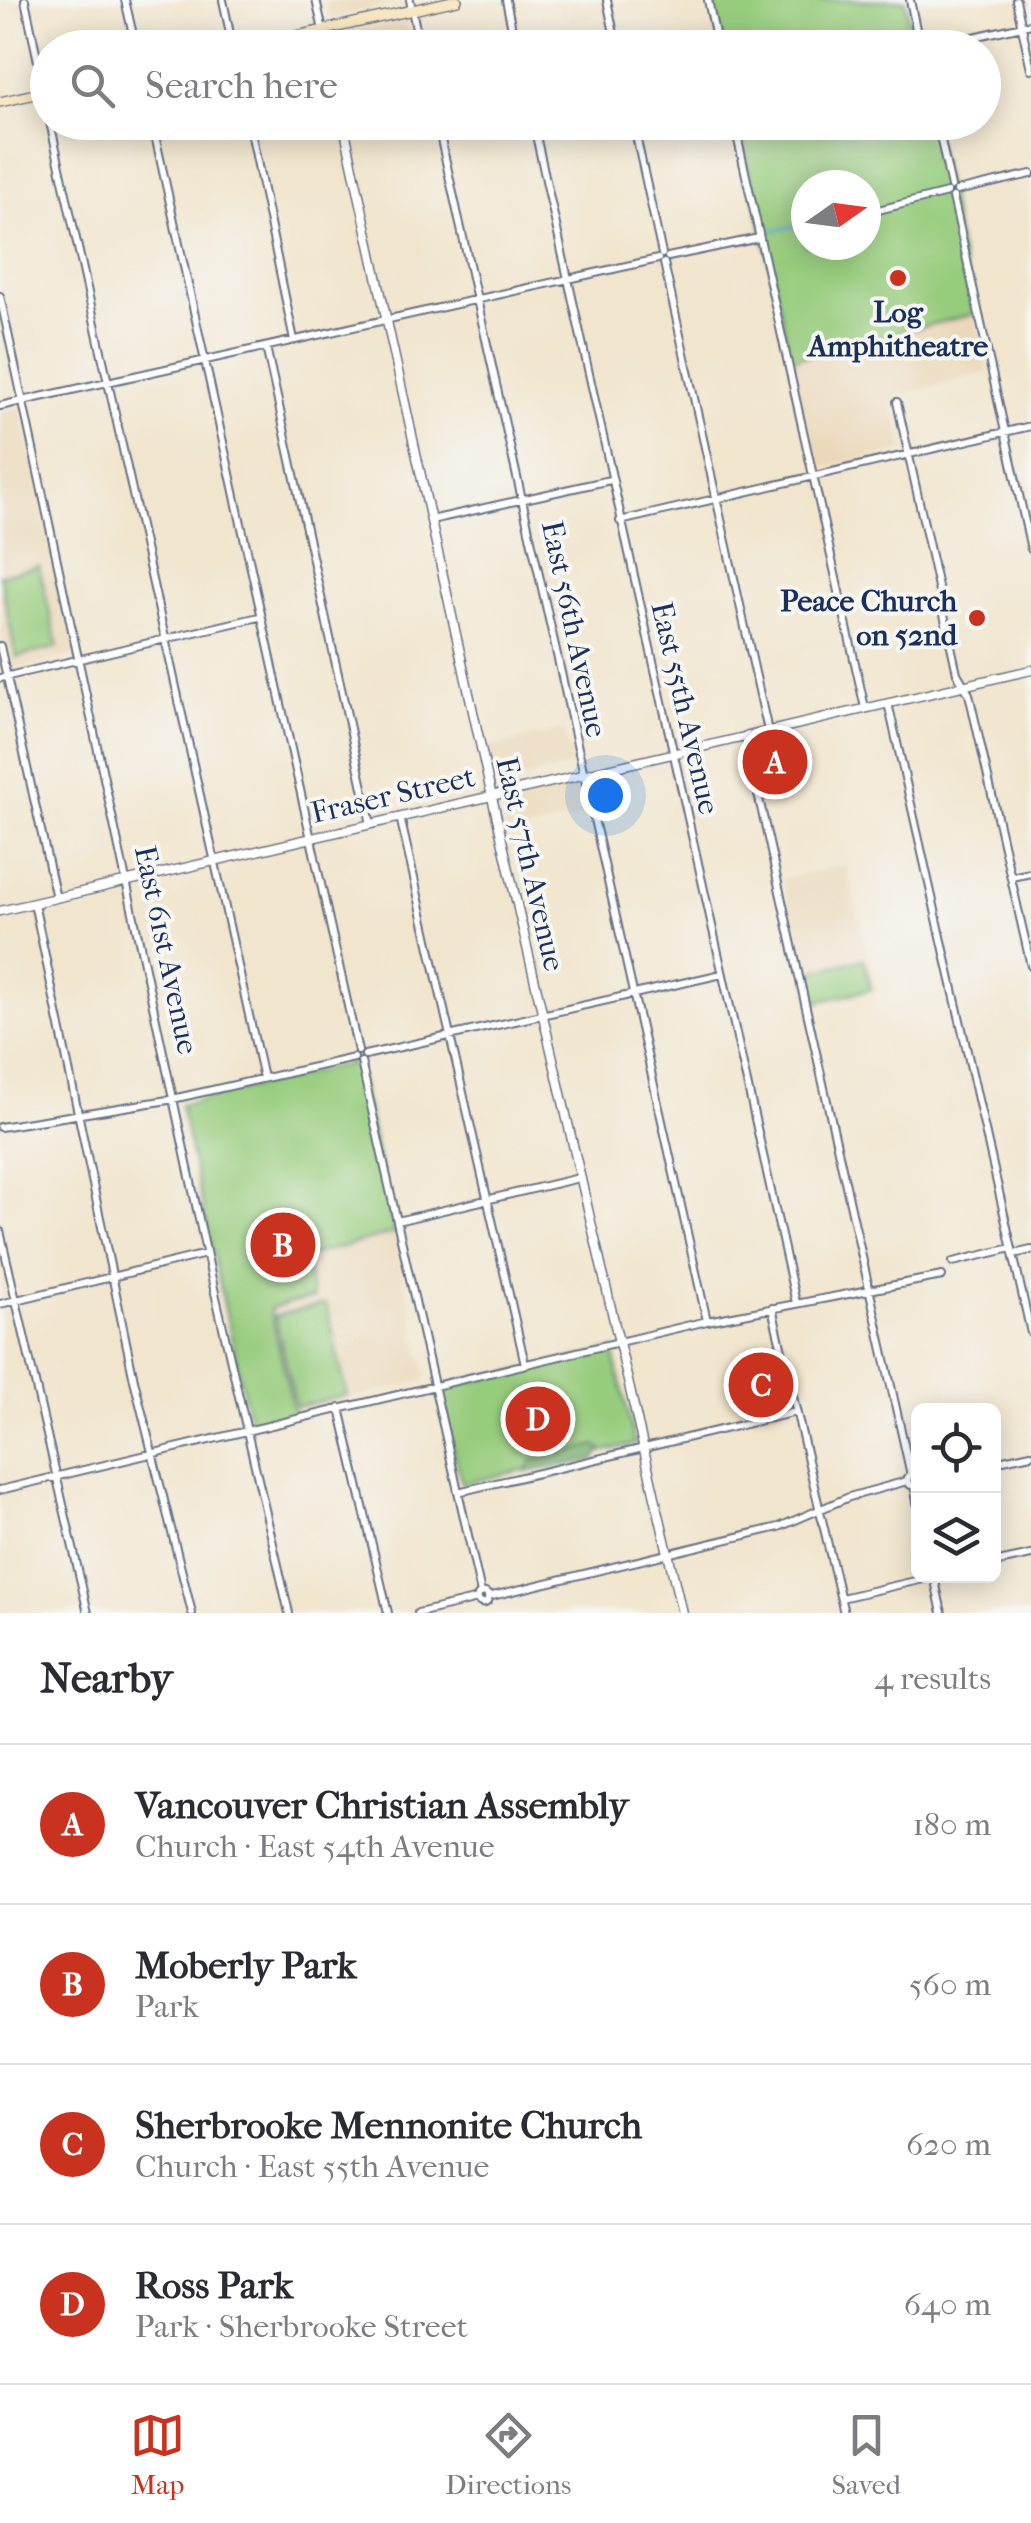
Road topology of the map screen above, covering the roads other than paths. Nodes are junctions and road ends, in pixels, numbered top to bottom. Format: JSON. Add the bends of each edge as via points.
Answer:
{"nodes":[{"id":1,"x":25,"y":0,"type":"edge"},
{"id":2,"x":125,"y":0,"type":"edge"},
{"id":3,"x":222,"y":0,"type":"edge"},
{"id":4,"x":316,"y":0,"type":"edge"},
{"id":5,"x":457,"y":0,"type":"edge"},
{"id":6,"x":506,"y":0,"type":"edge"},
{"id":7,"x":606,"y":0,"type":"edge"},
{"id":8,"x":708,"y":0,"type":"edge"},
{"id":9,"x":910,"y":0,"type":"edge"},
{"id":10,"x":1016,"y":0,"type":"edge"},
{"id":11,"x":411,"y":5,"type":"edge"},
{"id":12,"x":1031,"y":24,"type":"edge"},
{"id":13,"x":1022,"y":26,"type":"junction"},
{"id":14,"x":32,"y":30,"type":"edge"},
{"id":15,"x":132,"y":30,"type":"edge"},
{"id":16,"x":228,"y":30,"type":"edge"},
{"id":17,"x":323,"y":30,"type":"joint"},
{"id":18,"x":416,"y":30,"type":"edge"},
{"id":19,"x":512,"y":30,"type":"edge"},
{"id":20,"x":613,"y":30,"type":"edge"},
{"id":21,"x":714,"y":30,"type":"edge"},
{"id":22,"x":918,"y":30,"type":"edge"},
{"id":23,"x":1001,"y":31,"type":"edge"},
{"id":24,"x":1031,"y":69,"type":"edge"},
{"id":25,"x":30,"y":95,"type":"edge"},
{"id":26,"x":0,"y":102,"type":"edge"},
{"id":27,"x":54,"y":140,"type":"edge"},
{"id":28,"x":156,"y":140,"type":"edge"},
{"id":29,"x":252,"y":140,"type":"edge"},
{"id":30,"x":347,"y":140,"type":"edge"},
{"id":31,"x":441,"y":140,"type":"edge"},
{"id":32,"x":536,"y":140,"type":"edge"},
{"id":33,"x":638,"y":140,"type":"edge"},
{"id":34,"x":738,"y":140,"type":"edge"},
{"id":35,"x":941,"y":140,"type":"edge"},
{"id":36,"x":1031,"y":174,"type":"edge"},
{"id":37,"x":952,"y":192,"type":"junction"},
{"id":38,"x":881,"y":209,"type":"edge"},
{"id":39,"x":759,"y":238,"type":"junction"},
{"id":40,"x":663,"y":258,"type":"junction"},
{"id":41,"x":566,"y":281,"type":"junction"},
{"id":42,"x":0,"y":296,"type":"edge"},
{"id":43,"x":476,"y":300,"type":"junction"},
{"id":44,"x":386,"y":320,"type":"junction"},
{"id":45,"x":294,"y":340,"type":"junction"},
{"id":46,"x":266,"y":347,"type":"junction"},
{"id":47,"x":204,"y":360,"type":"junction"},
{"id":48,"x":108,"y":382,"type":"junction"},
{"id":49,"x":23,"y":401,"type":"junction"},
{"id":50,"x":897,"y":402,"type":"dead end"},
{"id":51,"x":0,"y":406,"type":"edge"},
{"id":52,"x":1031,"y":426,"type":"edge"},
{"id":53,"x":1005,"y":432,"type":"junction"},
{"id":54,"x":909,"y":454,"type":"junction"},
{"id":55,"x":813,"y":476,"type":"junction"},
{"id":56,"x":610,"y":480,"type":"junction"},
{"id":57,"x":523,"y":500,"type":"junction"},
{"id":58,"x":716,"y":500,"type":"junction"},
{"id":59,"x":431,"y":520,"type":"junction"},
{"id":60,"x":620,"y":522,"type":"junction"},
{"id":61,"x":1031,"y":548,"type":"edge"},
{"id":62,"x":259,"y":618,"type":"junction"},
{"id":63,"x":164,"y":640,"type":"junction"},
{"id":64,"x":0,"y":646,"type":"edge"},
{"id":65,"x":80,"y":660,"type":"junction"},
{"id":66,"x":1031,"y":670,"type":"edge"},
{"id":67,"x":3,"y":677,"type":"edge"},
{"id":68,"x":963,"y":685,"type":"junction"},
{"id":69,"x":888,"y":703,"type":"junction"},
{"id":70,"x":864,"y":708,"type":"junction"},
{"id":71,"x":768,"y":730,"type":"junction"},
{"id":72,"x":745,"y":736,"type":"junction"},
{"id":73,"x":672,"y":753,"type":"junction"},
{"id":74,"x":583,"y":774,"type":"junction"},
{"id":75,"x":492,"y":796,"type":"junction"},
{"id":76,"x":400,"y":817,"type":"junction"},
{"id":77,"x":371,"y":824,"type":"junction"},
{"id":78,"x":309,"y":838,"type":"junction"},
{"id":79,"x":213,"y":860,"type":"junction"},
{"id":80,"x":1031,"y":873,"type":"edge"},
{"id":81,"x":1011,"y":878,"type":"junction"},
{"id":82,"x":128,"y":880,"type":"junction"},
{"id":83,"x":56,"y":898,"type":"junction"},
{"id":84,"x":34,"y":903,"type":"junction"},
{"id":85,"x":0,"y":911,"type":"edge"},
{"id":86,"x":1031,"y":966,"type":"edge"},
{"id":87,"x":722,"y":974,"type":"junction"},
{"id":88,"x":632,"y":994,"type":"junction"},
{"id":89,"x":542,"y":1014,"type":"junction"},
{"id":90,"x":449,"y":1036,"type":"junction"},
{"id":91,"x":359,"y":1056,"type":"junction"},
{"id":92,"x":263,"y":1078,"type":"junction"},
{"id":93,"x":174,"y":1099,"type":"junction"},
{"id":94,"x":78,"y":1115,"type":"junction"},
{"id":95,"x":0,"y":1126,"type":"edge"},
{"id":96,"x":579,"y":1178,"type":"junction"},
{"id":97,"x":487,"y":1200,"type":"junction"},
{"id":98,"x":397,"y":1221,"type":"junction"},
{"id":99,"x":0,"y":1231,"type":"edge"},
{"id":100,"x":1031,"y":1250,"type":"edge"},
{"id":101,"x":1013,"y":1251,"type":"junction"},
{"id":102,"x":206,"y":1254,"type":"junction"},
{"id":103,"x":953,"y":1262,"type":"dead end"},
{"id":104,"x":113,"y":1276,"type":"junction"},
{"id":105,"x":942,"y":1276,"type":"dead end"},
{"id":106,"x":870,"y":1289,"type":"junction"},
{"id":107,"x":15,"y":1300,"type":"junction"},
{"id":108,"x":796,"y":1303,"type":"junction"},
{"id":109,"x":0,"y":1304,"type":"edge"},
{"id":110,"x":772,"y":1308,"type":"junction"},
{"id":111,"x":707,"y":1322,"type":"junction"},
{"id":112,"x":1031,"y":1332,"type":"edge"},
{"id":113,"x":618,"y":1343,"type":"junction"},
{"id":114,"x":525,"y":1364,"type":"junction"},
{"id":115,"x":433,"y":1386,"type":"junction"},
{"id":116,"x":340,"y":1408,"type":"junction"},
{"id":117,"x":796,"y":1412,"type":"junction"},
{"id":118,"x":246,"y":1431,"type":"junction"},
{"id":119,"x":642,"y":1447,"type":"junction"},
{"id":120,"x":154,"y":1454,"type":"junction"},
{"id":121,"x":1031,"y":1454,"type":"edge"},
{"id":122,"x":1001,"y":1460,"type":"edge"},
{"id":123,"x":911,"y":1467,"type":"edge"},
{"id":124,"x":55,"y":1478,"type":"junction"},
{"id":125,"x":911,"y":1481,"type":"edge"},
{"id":126,"x":0,"y":1490,"type":"edge"},
{"id":127,"x":458,"y":1492,"type":"junction"},
{"id":128,"x":820,"y":1509,"type":"junction"},
{"id":129,"x":668,"y":1553,"type":"junction"},
{"id":130,"x":1031,"y":1555,"type":"edge"},
{"id":131,"x":1001,"y":1561,"type":"edge"},
{"id":132,"x":911,"y":1582,"type":"edge"},
{"id":133,"x":936,"y":1583,"type":"edge"},
{"id":134,"x":483,"y":1598,"type":"junction"},
{"id":135,"x":841,"y":1598,"type":"junction"},
{"id":136,"x":88,"y":1613,"type":"edge"},
{"id":137,"x":192,"y":1613,"type":"edge"},
{"id":138,"x":289,"y":1613,"type":"edge"},
{"id":139,"x":388,"y":1613,"type":"edge"},
{"id":140,"x":418,"y":1613,"type":"edge"},
{"id":141,"x":486,"y":1613,"type":"edge"},
{"id":142,"x":682,"y":1613,"type":"edge"},
{"id":143,"x":844,"y":1613,"type":"edge"},
{"id":144,"x":942,"y":1613,"type":"edge"}],
"edges":[{"from":1,"to":14,"type":"street"},
{"from":2,"to":15,"type":"street"},
{"from":3,"to":16,"type":"street"},
{"from":4,"to":17,"type":"street"},
{"from":5,"to":11,"type":"main road"},
{"from":6,"to":19,"type":"street"},
{"from":7,"to":20,"type":"street"},
{"from":8,"to":21,"type":"street"},
{"from":9,"to":22,"type":"street"},
{"from":10,"to":13,"type":"street"},
{"from":11,"to":17,"type":"main road"},
{"from":11,"to":18,"type":"street"},
{"from":12,"to":13,"type":"street"},
{"from":13,"to":23,"type":"street"},
{"from":13,"to":24,"type":"street"},
{"from":25,"to":26,"type":"main road"},
{"from":27,"to":48,"type":"street"},
{"from":28,"to":47,"type":"street"},
{"from":29,"to":45,"type":"street"},
{"from":30,"to":44,"type":"street","name":"East 57th Avenue"},
{"from":31,"to":43,"type":"street","name":"East 56th Avenue"},
{"from":32,"to":41,"type":"street","name":"East 55th Avenue"},
{"from":33,"to":40,"type":"street"},
{"from":34,"to":39,"type":"street"},
{"from":35,"to":37,"type":"street"},
{"from":36,"to":37,"type":"street"},
{"from":37,"to":38,"type":"street"},
{"from":37,"to":53,"type":"street"},
{"from":39,"to":40,"type":"street"},
{"from":39,"to":55,"type":"street"},
{"from":40,"to":41,"type":"street"},
{"from":40,"to":58,"type":"street"},
{"from":41,"to":43,"type":"street"},
{"from":41,"to":56,"type":"street","name":"East 55th Avenue"},
{"from":42,"to":49,"type":"street","name":"East 61st Avenue"},
{"from":43,"to":44,"type":"street"},
{"from":43,"to":57,"type":"street","name":"East 56th Avenue"},
{"from":44,"to":45,"type":"street"},
{"from":44,"to":59,"type":"street","name":"East 57th Avenue"},
{"from":45,"to":46,"type":"street"},
{"from":46,"to":47,"type":"street"},
{"from":46,"to":77,"type":"street"},
{"from":47,"to":48,"type":"street"},
{"from":47,"to":62,"type":"street"},
{"from":48,"to":49,"type":"street"},
{"from":48,"to":63,"type":"street"},
{"from":49,"to":51,"type":"street"},
{"from":49,"to":65,"type":"street","name":"East 61st Avenue"},
{"from":50,"to":54,"type":"street"},
{"from":52,"to":53,"type":"street"},
{"from":53,"to":54,"type":"street"},
{"from":53,"to":61,"type":"street"},
{"from":54,"to":55,"type":"street"},
{"from":54,"to":68,"type":"street"},
{"from":55,"to":58,"type":"street"},
{"from":55,"to":70,"type":"street"},
{"from":56,"to":57,"type":"street"},
{"from":56,"to":60,"type":"street","name":"East 55th Avenue"},
{"from":57,"to":59,"type":"street"},
{"from":57,"to":74,"type":"street","name":"East 56th Avenue"},
{"from":58,"to":60,"type":"street"},
{"from":58,"to":71,"type":"street"},
{"from":59,"to":75,"type":"street","name":"East 57th Avenue"},
{"from":60,"to":73,"type":"street","name":"East 55th Avenue"},
{"from":62,"to":63,"type":"street"},
{"from":62,"to":78,"type":"street"},
{"from":63,"to":65,"type":"street"},
{"from":63,"to":79,"type":"street"},
{"from":64,"to":67,"type":"street"},
{"from":65,"to":67,"type":"street"},
{"from":65,"to":82,"type":"street","name":"East 61st Avenue"},
{"from":66,"to":68,"type":"street","name":"Fraser Street"},
{"from":67,"to":83,"type":"street"},
{"from":68,"to":69,"type":"street","name":"Fraser Street"},
{"from":68,"to":81,"type":"street"},
{"from":69,"to":70,"type":"street","name":"Fraser Street"},
{"from":69,"to":101,"type":"street"},
{"from":70,"to":71,"type":"street","name":"Fraser Street"},
{"from":71,"to":72,"type":"street","name":"Fraser Street"},
{"from":72,"to":73,"type":"street","name":"Fraser Street"},
{"from":72,"to":106,"type":"street"},
{"from":73,"to":74,"type":"street","name":"Fraser Street"},
{"from":73,"to":87,"type":"street","name":"East 55th Avenue"},
{"from":74,"to":75,"type":"street","name":"Fraser Street"},
{"from":74,"to":88,"type":"street","name":"East 56th Avenue"},
{"from":75,"to":76,"type":"street","name":"Fraser Street"},
{"from":75,"to":89,"type":"street","name":"East 57th Avenue"},
{"from":76,"to":77,"type":"street","name":"Fraser Street"},
{"from":76,"to":90,"type":"street"},
{"from":77,"to":78,"type":"street","name":"Fraser Street"},
{"from":78,"to":79,"type":"street","name":"Fraser Street"},
{"from":78,"to":91,"type":"street"},
{"from":79,"to":82,"type":"street","name":"Fraser Street"},
{"from":79,"to":92,"type":"street"},
{"from":80,"to":81,"type":"street"},
{"from":81,"to":86,"type":"street"},
{"from":82,"to":83,"type":"street","name":"Fraser Street"},
{"from":82,"to":93,"type":"street","name":"East 61st Avenue"},
{"from":83,"to":84,"type":"street","name":"Fraser Street"},
{"from":84,"to":85,"type":"street","name":"Fraser Street"},
{"from":84,"to":94,"type":"street"},
{"from":87,"to":88,"type":"street"},
{"from":87,"to":108,"type":"street","name":"East 55th Avenue"},
{"from":88,"to":89,"type":"street"},
{"from":88,"to":111,"type":"street","name":"East 56th Avenue"},
{"from":89,"to":90,"type":"street"},
{"from":89,"to":96,"type":"street","name":"East 57th Avenue"},
{"from":90,"to":91,"type":"street"},
{"from":90,"to":97,"type":"street"},
{"from":91,"to":92,"type":"street"},
{"from":91,"to":98,"type":"street"},
{"from":92,"to":93,"type":"street"},
{"from":93,"to":94,"type":"street"},
{"from":93,"to":102,"type":"street","name":"East 61st Avenue"},
{"from":94,"to":95,"type":"street"},
{"from":94,"to":104,"type":"street"},
{"from":96,"to":97,"type":"street"},
{"from":96,"to":113,"type":"street","name":"East 57th Avenue"},
{"from":97,"to":98,"type":"street"},
{"from":97,"to":114,"type":"street"},
{"from":98,"to":115,"type":"street"},
{"from":99,"to":107,"type":"street"},
{"from":100,"to":101,"type":"street"},
{"from":101,"to":103,"type":"street"},
{"from":101,"to":112,"type":"street"},
{"from":102,"to":104,"type":"street"},
{"from":102,"to":118,"type":"street","name":"East 61st Avenue"},
{"from":104,"to":107,"type":"street"},
{"from":104,"to":120,"type":"street"},
{"from":105,"to":106,"type":"street"},
{"from":106,"to":108,"type":"street"},
{"from":106,"to":123,"type":"street"},
{"from":107,"to":109,"type":"street"},
{"from":107,"to":124,"type":"street"},
{"from":108,"to":110,"type":"street"},
{"from":110,"to":111,"type":"street"},
{"from":110,"to":117,"type":"street"},
{"from":111,"to":113,"type":"street"},
{"from":113,"to":114,"type":"street"},
{"from":113,"to":119,"type":"street","name":"East 57th Avenue"},
{"from":114,"to":115,"type":"street"},
{"from":115,"to":116,"type":"street"},
{"from":115,"to":127,"type":"street"},
{"from":116,"to":118,"type":"street"},
{"from":116,"to":139,"type":"street"},
{"from":117,"to":119,"type":"street"},
{"from":117,"to":128,"type":"street"},
{"from":118,"to":120,"type":"street"},
{"from":118,"to":138,"type":"street","name":"East 61st Avenue"},
{"from":119,"to":127,"type":"street"},
{"from":119,"to":129,"type":"street","name":"East 57th Avenue"},
{"from":120,"to":124,"type":"street"},
{"from":120,"to":137,"type":"street"},
{"from":121,"to":122,"type":"street"},
{"from":124,"to":126,"type":"street"},
{"from":124,"to":136,"type":"street"},
{"from":125,"to":128,"type":"street"},
{"from":127,"to":134,"type":"street"},
{"from":128,"to":129,"type":"street","via":[[779,1527]]},
{"from":128,"to":135,"type":"street"},
{"from":129,"to":134,"type":"street"},
{"from":129,"to":142,"type":"street","name":"East 57th Avenue"},
{"from":130,"to":131,"type":"street"},
{"from":132,"to":135,"type":"street"},
{"from":133,"to":144,"type":"street"},
{"from":134,"to":140,"type":"street"},
{"from":134,"to":141,"type":"street"},
{"from":135,"to":143,"type":"street"}]}
